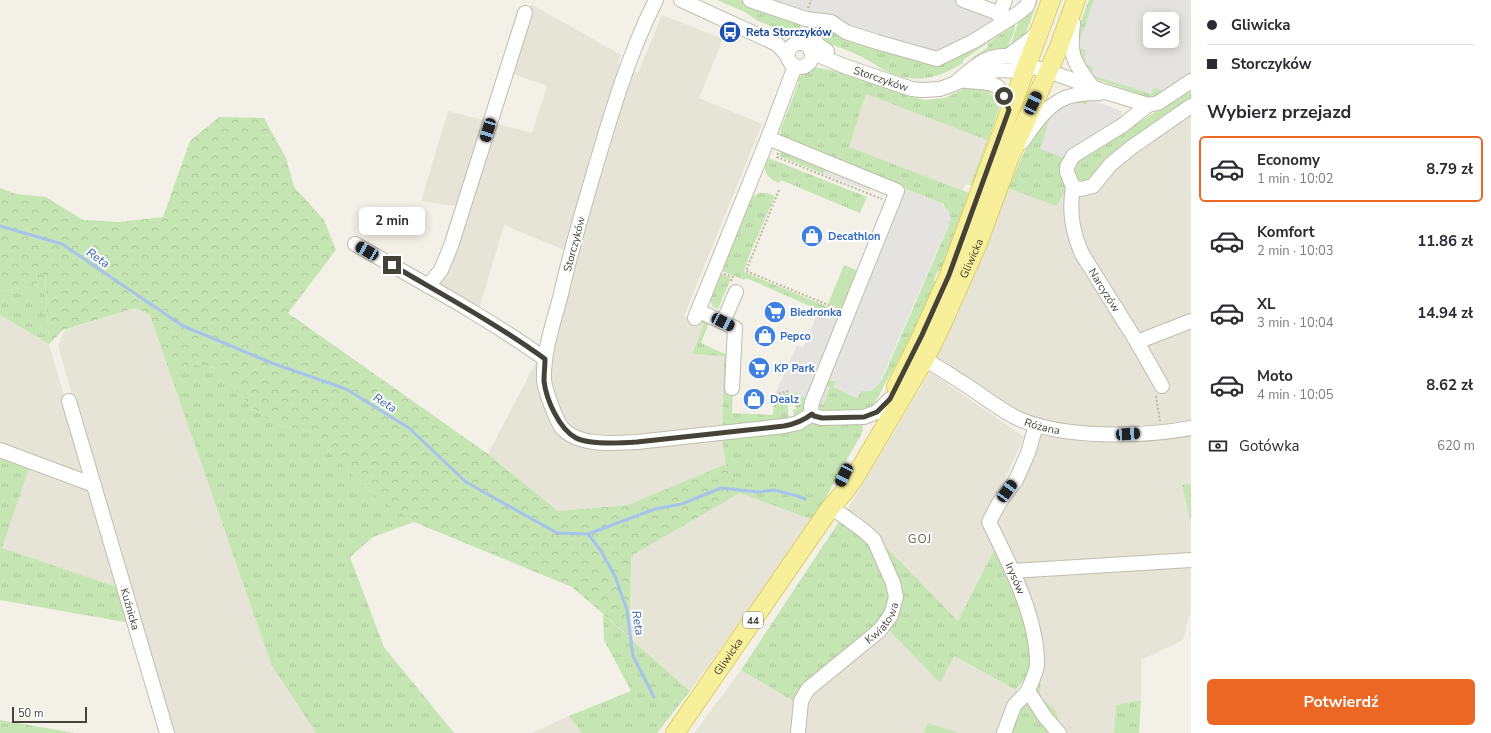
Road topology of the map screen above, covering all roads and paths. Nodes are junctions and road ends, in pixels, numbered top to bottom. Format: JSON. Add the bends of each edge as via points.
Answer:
{"nodes":[{"id":1,"x":656,"y":0,"type":"edge"},
{"id":2,"x":681,"y":0,"type":"edge"},
{"id":3,"x":750,"y":0,"type":"edge"},
{"id":4,"x":963,"y":0,"type":"edge"},
{"id":5,"x":1005,"y":0,"type":"edge"},
{"id":6,"x":1029,"y":0,"type":"edge"},
{"id":7,"x":1051,"y":0,"type":"edge"},
{"id":8,"x":1076,"y":1,"type":"edge"},
{"id":9,"x":525,"y":13,"type":"dead end"},
{"id":10,"x":1003,"y":17,"type":"junction"},
{"id":11,"x":1040,"y":29,"type":"junction"},
{"id":12,"x":804,"y":48,"type":"junction"},
{"id":13,"x":1008,"y":56,"type":"junction"},
{"id":14,"x":1027,"y":66,"type":"junction"},
{"id":15,"x":849,"y":68,"type":"junction"},
{"id":16,"x":1048,"y":71,"type":"junction"},
{"id":17,"x":1191,"y":81,"type":"edge"},
{"id":18,"x":958,"y":83,"type":"junction"},
{"id":19,"x":1100,"y":90,"type":"junction"},
{"id":20,"x":1148,"y":105,"type":"junction"},
{"id":21,"x":1191,"y":106,"type":"edge"},
{"id":22,"x":1009,"y":110,"type":"junction"},
{"id":23,"x":768,"y":138,"type":"junction"},
{"id":24,"x":779,"y":150,"type":"dead end"},
{"id":25,"x":1009,"y":159,"type":"junction"},
{"id":26,"x":1073,"y":186,"type":"junction"},
{"id":27,"x":779,"y":190,"type":"dead end"},
{"id":28,"x":892,"y":204,"type":"junction"},
{"id":29,"x":355,"y":244,"type":"dead end"},
{"id":30,"x":428,"y":286,"type":"junction"},
{"id":31,"x":736,"y":292,"type":"dead end"},
{"id":32,"x":848,"y":313,"type":"junction"},
{"id":33,"x":817,"y":316,"type":"dead end"},
{"id":34,"x":820,"y":318,"type":"dead end"},
{"id":35,"x":1191,"y":321,"type":"edge"},
{"id":36,"x":723,"y":322,"type":"junction"},
{"id":37,"x":1137,"y":342,"type":"junction"},
{"id":38,"x":919,"y":356,"type":"junction"},
{"id":39,"x":545,"y":359,"type":"junction"},
{"id":40,"x":732,"y":388,"type":"dead end"},
{"id":41,"x":788,"y":391,"type":"dead end"},
{"id":42,"x":1159,"y":391,"type":"joint"},
{"id":43,"x":775,"y":395,"type":"dead end"},
{"id":44,"x":890,"y":399,"type":"junction"},
{"id":45,"x":69,"y":401,"type":"dead end"},
{"id":46,"x":812,"y":414,"type":"junction"},
{"id":47,"x":1036,"y":426,"type":"junction"},
{"id":48,"x":1191,"y":428,"type":"edge"},
{"id":49,"x":1162,"y":432,"type":"junction"},
{"id":50,"x":0,"y":450,"type":"edge"},
{"id":51,"x":94,"y":485,"type":"junction"},
{"id":52,"x":833,"y":504,"type":"junction"},
{"id":53,"x":1191,"y":560,"type":"edge"},
{"id":54,"x":1013,"y":571,"type":"junction"},
{"id":55,"x":1028,"y":691,"type":"junction"},
{"id":56,"x":167,"y":733,"type":"edge"},
{"id":57,"x":675,"y":733,"type":"edge"},
{"id":58,"x":798,"y":733,"type":"edge"},
{"id":59,"x":1004,"y":733,"type":"edge"},
{"id":60,"x":1059,"y":733,"type":"edge"}],
"edges":[{"from":1,"to":39,"type":"street","name":"Storczyków","via":[[624,78],[604,138],[570,256]]},
{"from":2,"to":12,"type":"street","via":[[777,44]]},
{"from":3,"to":12,"type":"street","via":[[806,19]]},
{"from":4,"to":10,"type":"street"},
{"from":5,"to":10,"type":"street"},
{"from":6,"to":10,"type":"street","via":[[1027,6]]},
{"from":7,"to":11,"type":"main road","name":"Gliwicka","number":"44"},
{"from":8,"to":16,"type":"main road","name":"Gliwicka","number":"44"},
{"from":8,"to":19,"type":"street","via":[[1072,55],[1076,65]]},
{"from":9,"to":30,"type":"street","via":[[451,246],[441,270]]},
{"from":10,"to":12,"type":"street","via":[[974,41],[937,59],[846,32],[831,22]]},
{"from":11,"to":13,"type":"street"},
{"from":11,"to":14,"type":"main road","name":"Gliwicka","number":"44"},
{"from":12,"to":15,"type":"street"},
{"from":12,"to":15,"type":"street","via":[[818,45]]},
{"from":12,"to":23,"type":"street"},
{"from":13,"to":14,"type":"street","name":"Storczyków","via":[[1022,59]]},
{"from":13,"to":18,"type":"street","name":"Storczyków","via":[[980,62]]},
{"from":14,"to":16,"type":"street","name":"Storczyków"},
{"from":14,"to":18,"type":"street","name":"Storczyków","via":[[1018,71],[983,72]]},
{"from":14,"to":22,"type":"main road","name":"Gliwicka","number":"44"},
{"from":15,"to":18,"type":"street","name":"Storczyków","via":[[912,89],[940,89]]},
{"from":16,"to":19,"type":"street"},
{"from":16,"to":25,"type":"main road","name":"Gliwicka","number":"44"},
{"from":17,"to":20,"type":"street","name":"Narcyzów","via":[[1158,103]]},
{"from":18,"to":22,"type":"street","name":"Storczyków","via":[[994,84],[1004,96]]},
{"from":19,"to":20,"type":"street"},
{"from":19,"to":25,"type":"street","via":[[1073,95],[1051,106]]},
{"from":20,"to":26,"type":"street","name":"Narcyzów","via":[[1123,125],[1072,156],[1067,172]]},
{"from":21,"to":26,"type":"street","via":[[1111,164],[1094,186],[1081,189]]},
{"from":22,"to":38,"type":"main road","name":"Gliwicka","number":"44"},
{"from":23,"to":28,"type":"street","via":[[897,191]]},
{"from":23,"to":36,"type":"street","via":[[697,314]]},
{"from":24,"to":28,"type":"path","via":[[777,157]]},
{"from":25,"to":38,"type":"main road","name":"Gliwicka","number":"44","via":[[978,243]]},
{"from":26,"to":37,"type":"street","name":"Narcyzów","via":[[1071,214],[1076,240],[1082,254]]},
{"from":27,"to":32,"type":"path","via":[[746,271]]},
{"from":28,"to":32,"type":"street"},
{"from":29,"to":30,"type":"street"},
{"from":30,"to":39,"type":"street"},
{"from":31,"to":36,"type":"street"},
{"from":32,"to":46,"type":"street","via":[[812,402]]},
{"from":33,"to":34,"type":"path"},
{"from":35,"to":37,"type":"street"},
{"from":36,"to":40,"type":"street","via":[[735,328]]},
{"from":37,"to":42,"type":"street","name":"Narcyzów"},
{"from":38,"to":44,"type":"main road","name":"Gliwicka","number":"44"},
{"from":38,"to":47,"type":"street","name":"Różana","via":[[1001,409]]},
{"from":38,"to":52,"type":"main road","name":"Gliwicka","number":"44","via":[[872,450],[845,491]]},
{"from":39,"to":46,"type":"street","via":[[544,381],[547,397],[562,427],[576,438],[587,441],[637,442],[784,426],[798,423]]},
{"from":41,"to":43,"type":"path"},
{"from":42,"to":49,"type":"path"},
{"from":44,"to":46,"type":"street","name":"Gliwicka","via":[[877,412],[864,417],[822,418]]},
{"from":44,"to":52,"type":"main road","name":"Gliwicka","number":"44","via":[[844,475]]},
{"from":45,"to":51,"type":"street","name":"Kuźnicka"},
{"from":47,"to":49,"type":"street","name":"Różana","via":[[1098,434]]},
{"from":47,"to":54,"type":"street","name":"Irysów","via":[[1016,480],[988,522]]},
{"from":48,"to":49,"type":"street","name":"Różana"},
{"from":50,"to":51,"type":"street"},
{"from":51,"to":56,"type":"street","name":"Kuźnicka"},
{"from":52,"to":57,"type":"main road","name":"Gliwicka","number":"44"},
{"from":52,"to":58,"type":"street","name":"Kwiatowa","via":[[874,540],[893,583],[896,597],[891,615],[880,630],[808,689],[801,701]]},
{"from":53,"to":54,"type":"street"},
{"from":54,"to":55,"type":"street","name":"Irysów","via":[[1035,637],[1037,666]]},
{"from":55,"to":59,"type":"street","via":[[1014,706]]},
{"from":55,"to":60,"type":"street"}]}
